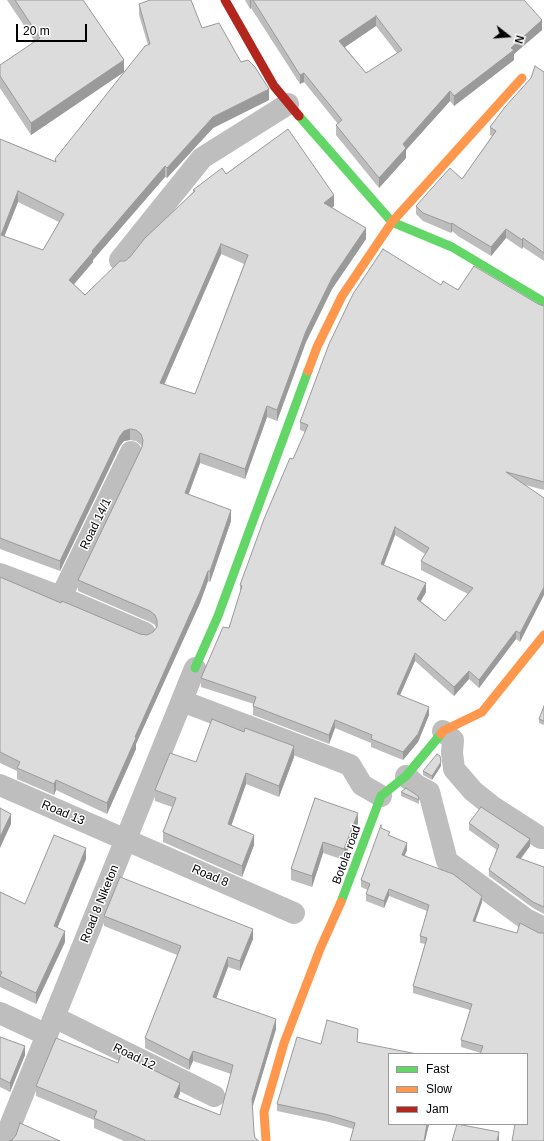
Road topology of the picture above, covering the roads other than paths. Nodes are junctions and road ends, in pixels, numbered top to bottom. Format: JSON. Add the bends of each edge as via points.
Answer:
{"nodes":[{"id":1,"x":225,"y":0,"type":"edge"},
{"id":2,"x":522,"y":78,"type":"dead end"},
{"id":3,"x":288,"y":104,"type":"junction"},
{"id":4,"x":392,"y":222,"type":"junction"},
{"id":5,"x":120,"y":260,"type":"edge"},
{"id":6,"x":544,"y":302,"type":"edge"},
{"id":7,"x":130,"y":452,"type":"dead end"},
{"id":8,"x":0,"y":574,"type":"edge"},
{"id":9,"x":60,"y":597,"type":"junction"},
{"id":10,"x":144,"y":633,"type":"edge"},
{"id":11,"x":544,"y":635,"type":"edge"},
{"id":12,"x":195,"y":668,"type":"joint"},
{"id":13,"x":182,"y":701,"type":"junction"},
{"id":14,"x":443,"y":731,"type":"junction"},
{"id":15,"x":406,"y":776,"type":"junction"},
{"id":16,"x":0,"y":785,"type":"edge"},
{"id":17,"x":381,"y":796,"type":"junction"},
{"id":18,"x":544,"y":838,"type":"edge"},
{"id":19,"x":126,"y":840,"type":"junction"},
{"id":20,"x":294,"y":913,"type":"dead end"},
{"id":21,"x":544,"y":928,"type":"edge"},
{"id":22,"x":0,"y":1013,"type":"edge"},
{"id":23,"x":50,"y":1026,"type":"junction"},
{"id":24,"x":214,"y":1096,"type":"dead end"},
{"id":25,"x":4,"y":1141,"type":"edge"},
{"id":26,"x":266,"y":1141,"type":"edge"}],
"edges":[{"from":1,"to":3,"type":"street","via":[[274,86]]},
{"from":2,"to":4,"type":"street"},
{"from":3,"to":4,"type":"street"},
{"from":3,"to":5,"type":"street","via":[[202,158]]},
{"from":4,"to":6,"type":"street","via":[[452,247]]},
{"from":4,"to":12,"type":"street","via":[[342,296],[317,347],[218,616]]},
{"from":7,"to":9,"type":"street","name":"Road 14/1"},
{"from":8,"to":9,"type":"street"},
{"from":9,"to":10,"type":"street"},
{"from":11,"to":14,"type":"street","via":[[482,712]]},
{"from":12,"to":13,"type":"street","name":"Road 8 Niketon"},
{"from":13,"to":17,"type":"street","via":[[350,765],[362,785]]},
{"from":13,"to":19,"type":"street","name":"Road 8 Niketon"},
{"from":14,"to":15,"type":"street"},
{"from":14,"to":18,"type":"street","via":[[453,740],[454,769],[473,791],[493,807]]},
{"from":15,"to":17,"type":"street"},
{"from":15,"to":21,"type":"street","via":[[429,792],[447,861],[526,919]]},
{"from":16,"to":19,"type":"street","name":"Road 13"},
{"from":17,"to":26,"type":"street","name":"Botola road","via":[[344,896],[320,949],[284,1043],[264,1112]]},
{"from":19,"to":20,"type":"street","name":"Road 8"},
{"from":19,"to":23,"type":"street","name":"Road 8 Niketon"},
{"from":22,"to":23,"type":"street","name":"Road 12"},
{"from":23,"to":24,"type":"street","name":"Road 12"},
{"from":23,"to":25,"type":"street","name":"Road 8 Niketon"}]}
